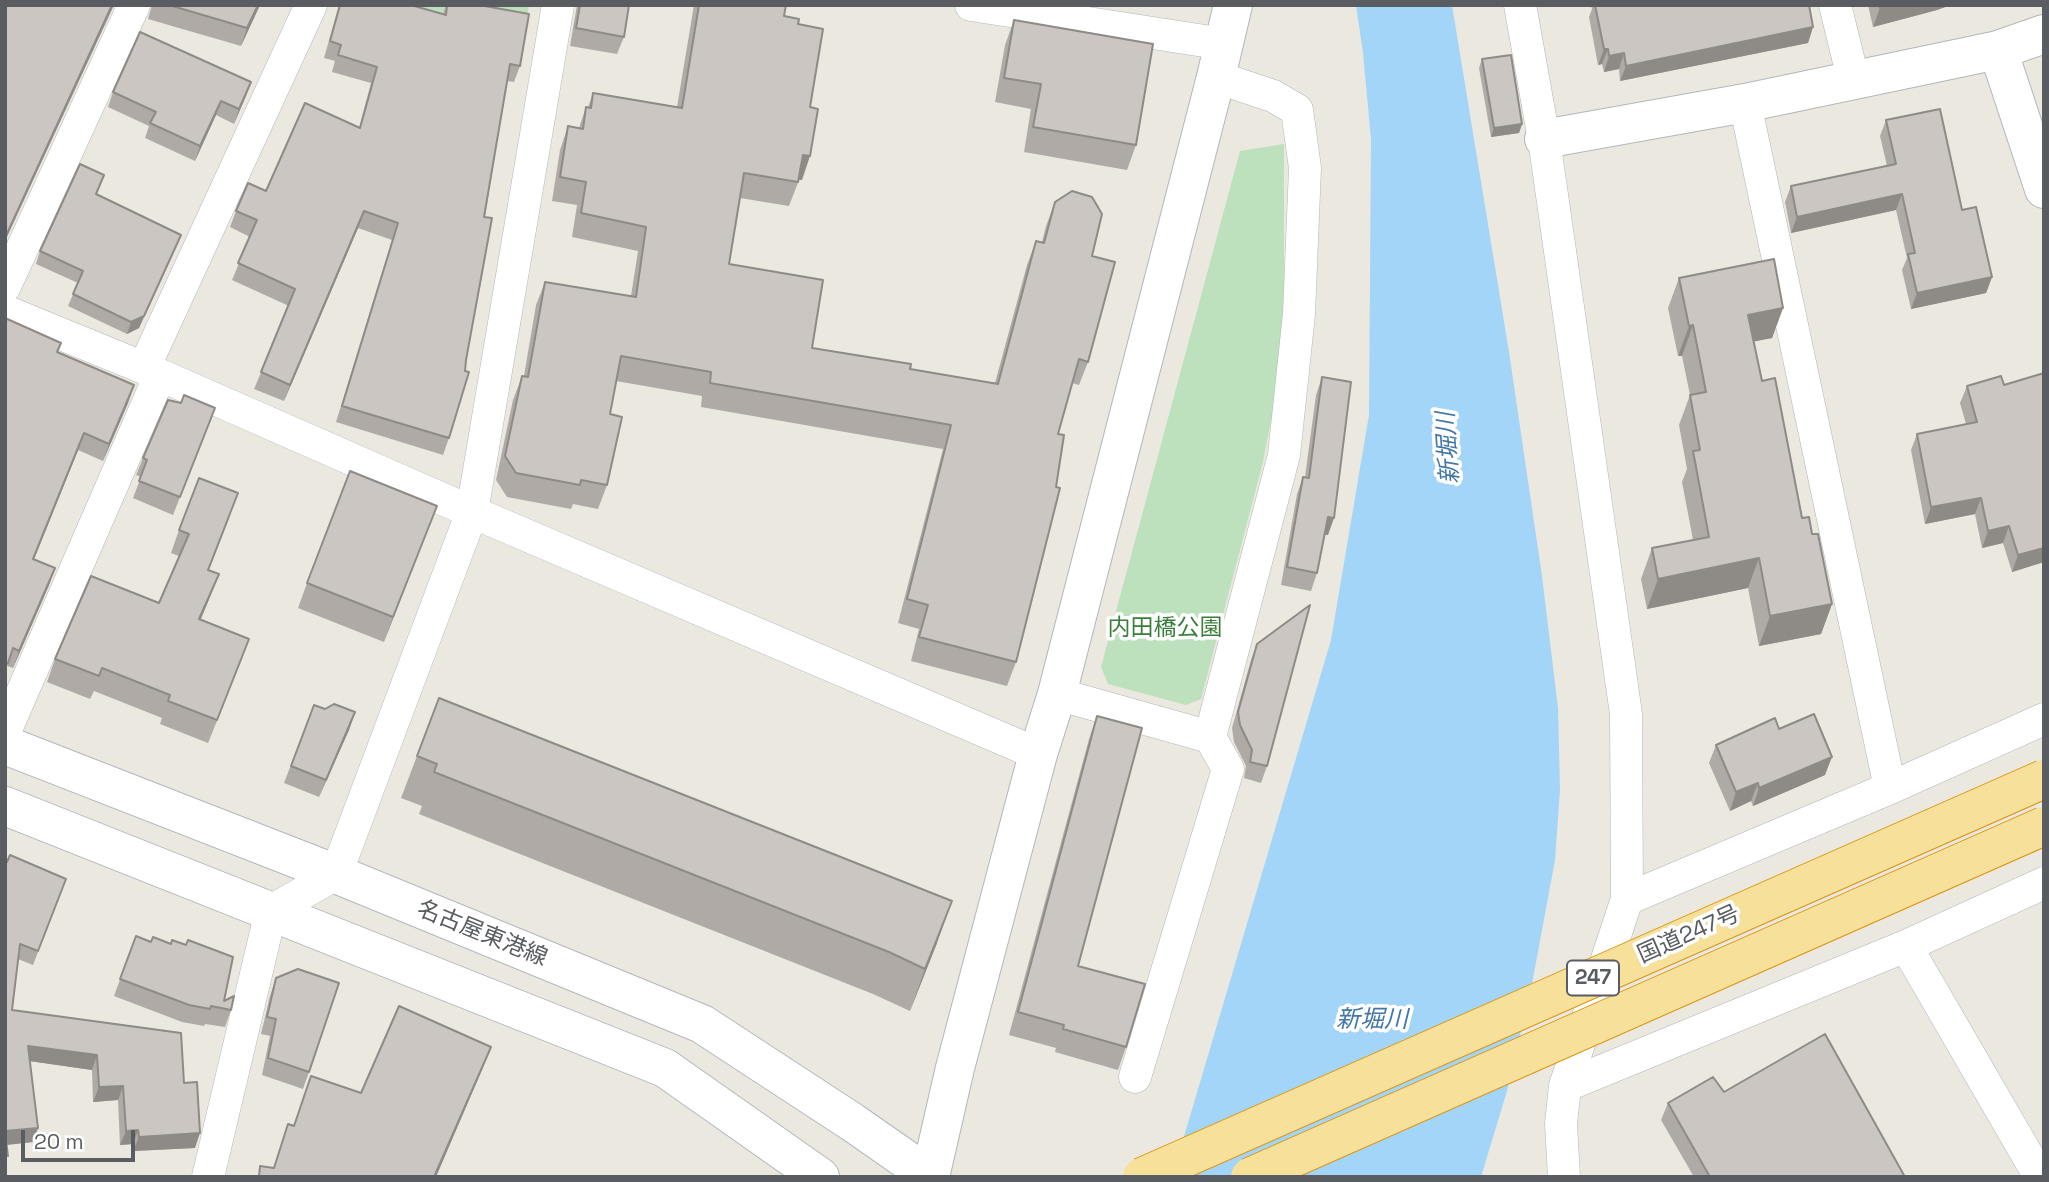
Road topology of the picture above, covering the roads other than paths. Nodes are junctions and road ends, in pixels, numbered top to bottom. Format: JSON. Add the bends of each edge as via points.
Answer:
{"nodes":[{"id":1,"x":134,"y":5,"type":"edge"},
{"id":2,"x":311,"y":5,"type":"edge"},
{"id":3,"x":558,"y":5,"type":"edge"},
{"id":4,"x":971,"y":5,"type":"edge"},
{"id":5,"x":1233,"y":5,"type":"edge"},
{"id":6,"x":1520,"y":5,"type":"edge"},
{"id":7,"x":1835,"y":5,"type":"edge"},
{"id":8,"x":2044,"y":34,"type":"edge"},
{"id":9,"x":1998,"y":50,"type":"junction"},
{"id":10,"x":1220,"y":61,"type":"junction"},
{"id":11,"x":1853,"y":78,"type":"junction"},
{"id":12,"x":1745,"y":103,"type":"junction"},
{"id":13,"x":1544,"y":139,"type":"junction"},
{"id":14,"x":2044,"y":189,"type":"edge"},
{"id":15,"x":5,"y":286,"type":"edge"},
{"id":16,"x":5,"y":311,"type":"edge"},
{"id":17,"x":152,"y":372,"type":"junction"},
{"id":18,"x":472,"y":512,"type":"junction"},
{"id":19,"x":1057,"y":694,"type":"junction"},
{"id":20,"x":2044,"y":719,"type":"edge"},
{"id":21,"x":5,"y":732,"type":"edge"},
{"id":22,"x":1210,"y":737,"type":"junction"},
{"id":23,"x":5,"y":745,"type":"edge"},
{"id":24,"x":1038,"y":754,"type":"junction"},
{"id":25,"x":2044,"y":779,"type":"edge"},
{"id":26,"x":1890,"y":788,"type":"junction"},
{"id":27,"x":5,"y":806,"type":"edge"},
{"id":28,"x":2044,"y":826,"type":"edge"},
{"id":29,"x":336,"y":874,"type":"junction"},
{"id":30,"x":2044,"y":883,"type":"edge"},
{"id":31,"x":1627,"y":899,"type":"junction"},
{"id":32,"x":271,"y":911,"type":"junction"},
{"id":33,"x":1906,"y":946,"type":"junction"},
{"id":34,"x":1135,"y":1077,"type":"dead end"},
{"id":35,"x":1565,"y":1086,"type":"junction"},
{"id":36,"x":205,"y":1176,"type":"edge"},
{"id":37,"x":820,"y":1177,"type":"edge"},
{"id":38,"x":930,"y":1177,"type":"edge"},
{"id":39,"x":1142,"y":1177,"type":"edge"},
{"id":40,"x":1250,"y":1177,"type":"edge"},
{"id":41,"x":1564,"y":1177,"type":"edge"},
{"id":42,"x":2043,"y":1177,"type":"edge"}],
"edges":[{"from":1,"to":15,"type":"street"},
{"from":2,"to":17,"type":"street"},
{"from":3,"to":18,"type":"street"},
{"from":4,"to":10,"type":"street"},
{"from":5,"to":10,"type":"main road"},
{"from":6,"to":13,"type":"street"},
{"from":7,"to":11,"type":"street"},
{"from":8,"to":9,"type":"main road"},
{"from":9,"to":11,"type":"main road"},
{"from":9,"to":14,"type":"main road"},
{"from":10,"to":19,"type":"main road"},
{"from":10,"to":22,"type":"street","via":[[1297,110],[1305,168],[1299,314],[1284,455]]},
{"from":11,"to":12,"type":"main road"},
{"from":12,"to":13,"type":"main road"},
{"from":12,"to":26,"type":"street"},
{"from":13,"to":31,"type":"street","via":[[1626,714]]},
{"from":16,"to":17,"type":"street"},
{"from":17,"to":18,"type":"street"},
{"from":17,"to":21,"type":"street"},
{"from":18,"to":24,"type":"street"},
{"from":18,"to":29,"type":"street"},
{"from":19,"to":22,"type":"street"},
{"from":19,"to":24,"type":"main road"},
{"from":20,"to":26,"type":"street"},
{"from":22,"to":34,"type":"street","via":[[1228,769]]},
{"from":23,"to":29,"type":"main road","name":"名古屋東港線"},
{"from":24,"to":38,"type":"main road"},
{"from":25,"to":39,"type":"highway","name":"国道247号","number":"247","bridge":true},
{"from":26,"to":31,"type":"street"},
{"from":27,"to":32,"type":"main road"},
{"from":28,"to":40,"type":"highway","name":"国道247号","number":"247","bridge":true},
{"from":29,"to":32,"type":"street"},
{"from":29,"to":38,"type":"main road","name":"名古屋東港線","via":[[702,1024]]},
{"from":30,"to":33,"type":"street"},
{"from":31,"to":35,"type":"street"},
{"from":32,"to":36,"type":"street"},
{"from":32,"to":37,"type":"main road","via":[[665,1068]]},
{"from":33,"to":35,"type":"street"},
{"from":33,"to":42,"type":"street"},
{"from":35,"to":41,"type":"street","via":[[1561,1124]]}]}
